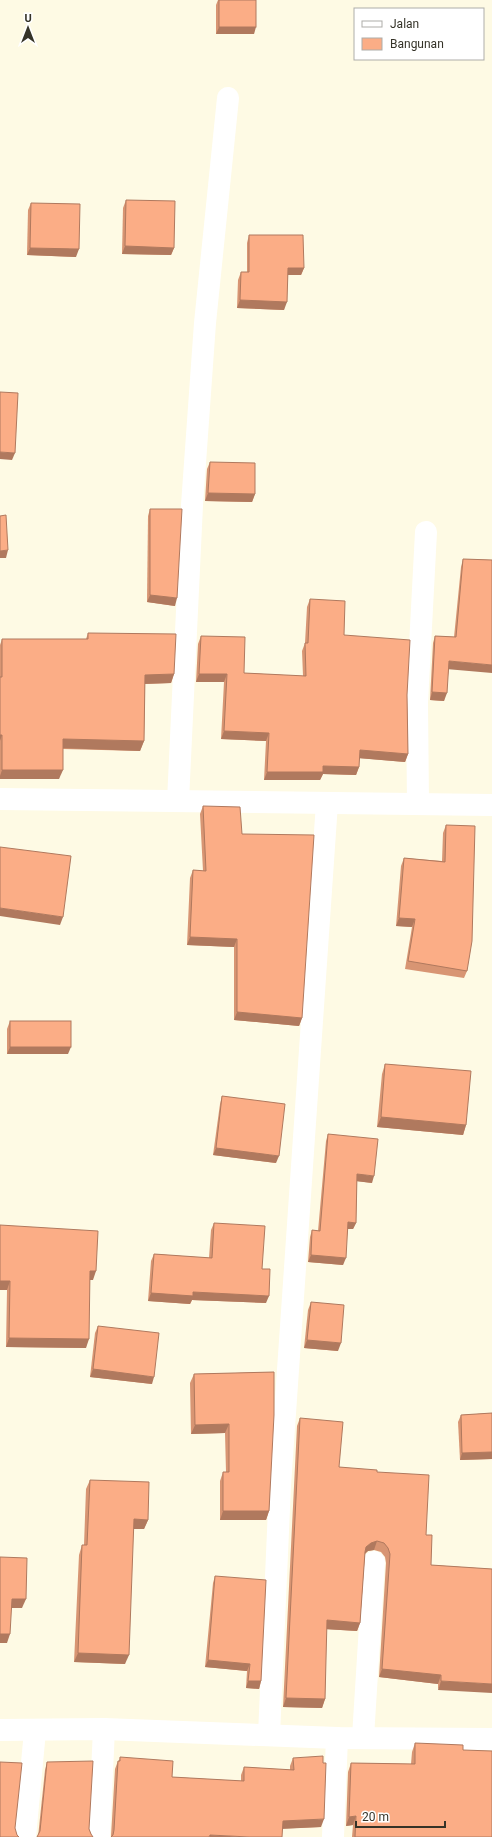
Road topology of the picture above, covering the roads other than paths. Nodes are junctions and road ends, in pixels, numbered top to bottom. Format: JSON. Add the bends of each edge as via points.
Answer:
{"nodes":[{"id":1,"x":228,"y":98,"type":"dead end"},
{"id":2,"x":426,"y":532,"type":"dead end"},
{"id":3,"x":0,"y":799,"type":"edge"},
{"id":4,"x":178,"y":801,"type":"junction"},
{"id":5,"x":327,"y":803,"type":"junction"},
{"id":6,"x":418,"y":804,"type":"junction"},
{"id":7,"x":492,"y":805,"type":"edge"},
{"id":8,"x":374,"y":1562,"type":"dead end"},
{"id":9,"x":104,"y":1729,"type":"junction"},
{"id":10,"x":0,"y":1730,"type":"edge"},
{"id":11,"x":35,"y":1731,"type":"junction"},
{"id":12,"x":269,"y":1735,"type":"junction"},
{"id":13,"x":362,"y":1737,"type":"junction"},
{"id":14,"x":337,"y":1738,"type":"junction"},
{"id":15,"x":492,"y":1738,"type":"edge"},
{"id":16,"x":25,"y":1837,"type":"edge"},
{"id":17,"x":99,"y":1837,"type":"edge"},
{"id":18,"x":333,"y":1837,"type":"edge"}],
"edges":[{"from":1,"to":4,"type":"street","via":[[205,331],[192,505]]},
{"from":2,"to":6,"type":"street","via":[[417,703]]},
{"from":3,"to":4,"type":"street"},
{"from":4,"to":5,"type":"street"},
{"from":5,"to":6,"type":"street"},
{"from":5,"to":12,"type":"street","via":[[280,1486]]},
{"from":6,"to":7,"type":"street"},
{"from":8,"to":13,"type":"street"},
{"from":9,"to":11,"type":"street"},
{"from":9,"to":12,"type":"street"},
{"from":9,"to":17,"type":"street"},
{"from":10,"to":11,"type":"street"},
{"from":11,"to":16,"type":"street"},
{"from":12,"to":14,"type":"street"},
{"from":13,"to":14,"type":"street"},
{"from":13,"to":15,"type":"street"},
{"from":14,"to":18,"type":"street"}]}
